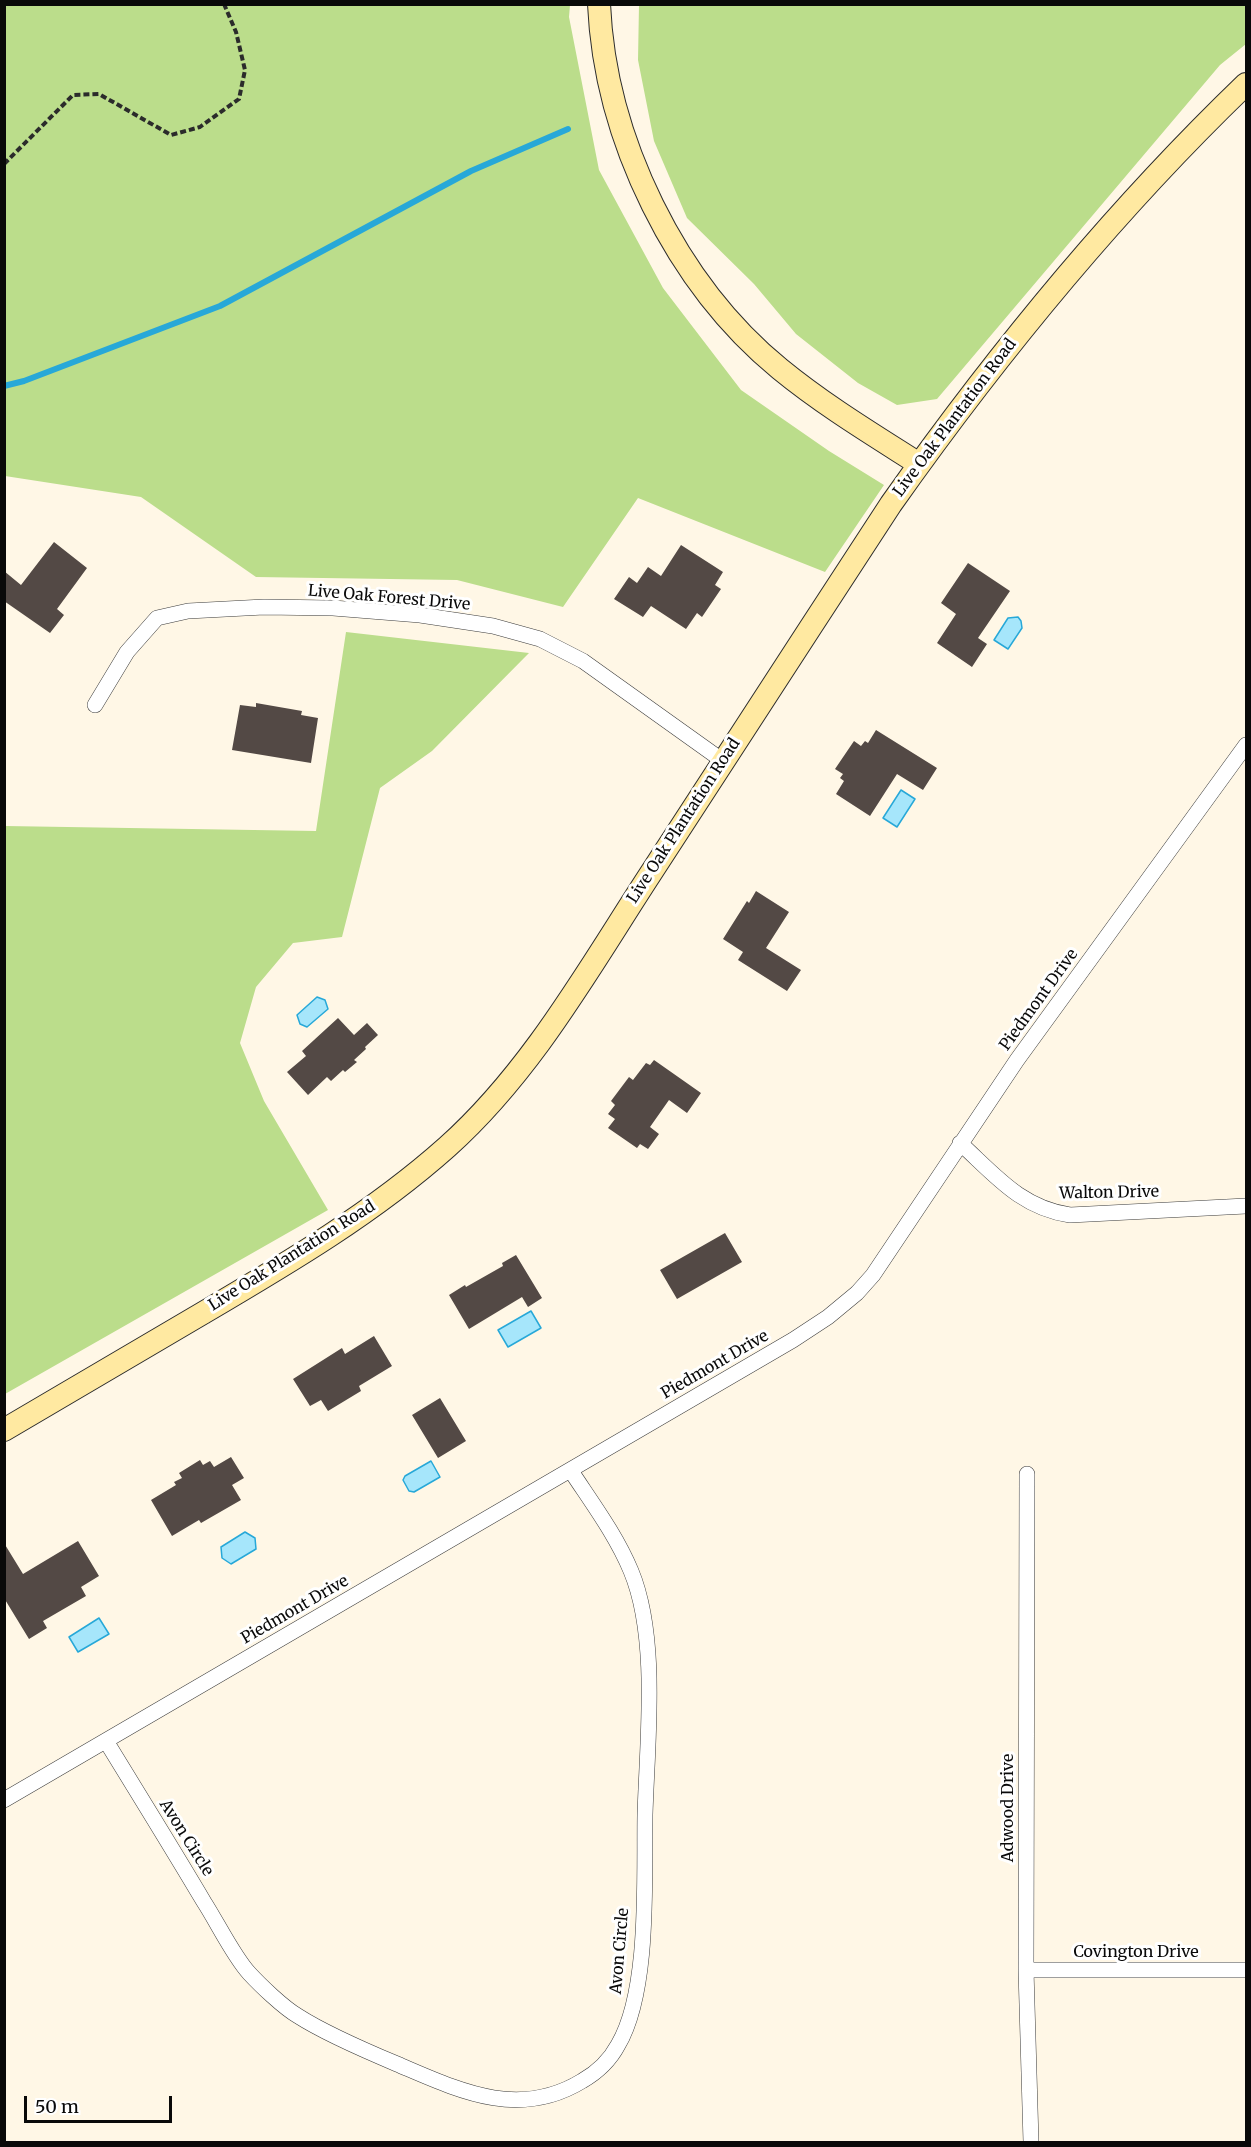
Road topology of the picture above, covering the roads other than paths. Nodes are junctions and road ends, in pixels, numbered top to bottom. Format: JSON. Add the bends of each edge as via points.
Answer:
{"nodes":[{"id":1,"x":599,"y":4,"type":"edge"},
{"id":2,"x":1246,"y":84,"type":"edge"},
{"id":3,"x":919,"y":464,"type":"junction"},
{"id":4,"x":95,"y":705,"type":"dead end"},
{"id":5,"x":1246,"y":745,"type":"edge"},
{"id":6,"x":723,"y":761,"type":"junction"},
{"id":7,"x":960,"y":1143,"type":"junction"},
{"id":8,"x":1246,"y":1206,"type":"edge"},
{"id":9,"x":4,"y":1430,"type":"edge"},
{"id":10,"x":571,"y":1471,"type":"junction"},
{"id":11,"x":1028,"y":1474,"type":"dead end"},
{"id":12,"x":106,"y":1742,"type":"junction"},
{"id":13,"x":4,"y":1800,"type":"edge"},
{"id":14,"x":1026,"y":1970,"type":"junction"},
{"id":15,"x":1246,"y":1970,"type":"edge"},
{"id":16,"x":1031,"y":2142,"type":"edge"}],
"edges":[{"from":1,"to":3,"type":"street","via":[[602,41],[620,123],[653,205],[686,265],[719,307],[778,368]]},
{"from":2,"to":3,"type":"street","name":"Live Oak Plantation Road","via":[[1066,276]]},
{"from":3,"to":6,"type":"street","name":"Live Oak Plantation Road"},
{"from":4,"to":6,"type":"street","name":"Live Oak Forest Drive","via":[[127,652],[157,618],[188,611],[264,607],[420,615],[493,626],[540,639],[583,661]]},
{"from":5,"to":7,"type":"street","name":"Piedmont Drive"},
{"from":6,"to":9,"type":"street","name":"Live Oak Plantation Road","via":[[520,1069],[447,1146],[394,1191],[284,1266]]},
{"from":7,"to":8,"type":"street","name":"Walton Drive","via":[[1014,1192],[1051,1213]]},
{"from":7,"to":10,"type":"street","name":"Piedmont Drive","via":[[873,1275],[850,1299],[793,1340]]},
{"from":10,"to":12,"type":"street","name":"Piedmont Drive"},
{"from":10,"to":12,"type":"street","name":"Avon Circle","via":[[615,1538],[631,1571],[641,1600],[647,1641],[648,1690],[638,1985],[630,2020],[618,2045],[588,2078],[570,2089],[525,2101],[461,2091],[375,2055],[296,2015],[248,1972]]},
{"from":11,"to":14,"type":"street","name":"Adwood Drive"},
{"from":12,"to":13,"type":"street","name":"Piedmont Drive"},
{"from":14,"to":15,"type":"street","name":"Covington Drive"},
{"from":14,"to":16,"type":"street","name":"Adwood Drive"}]}
